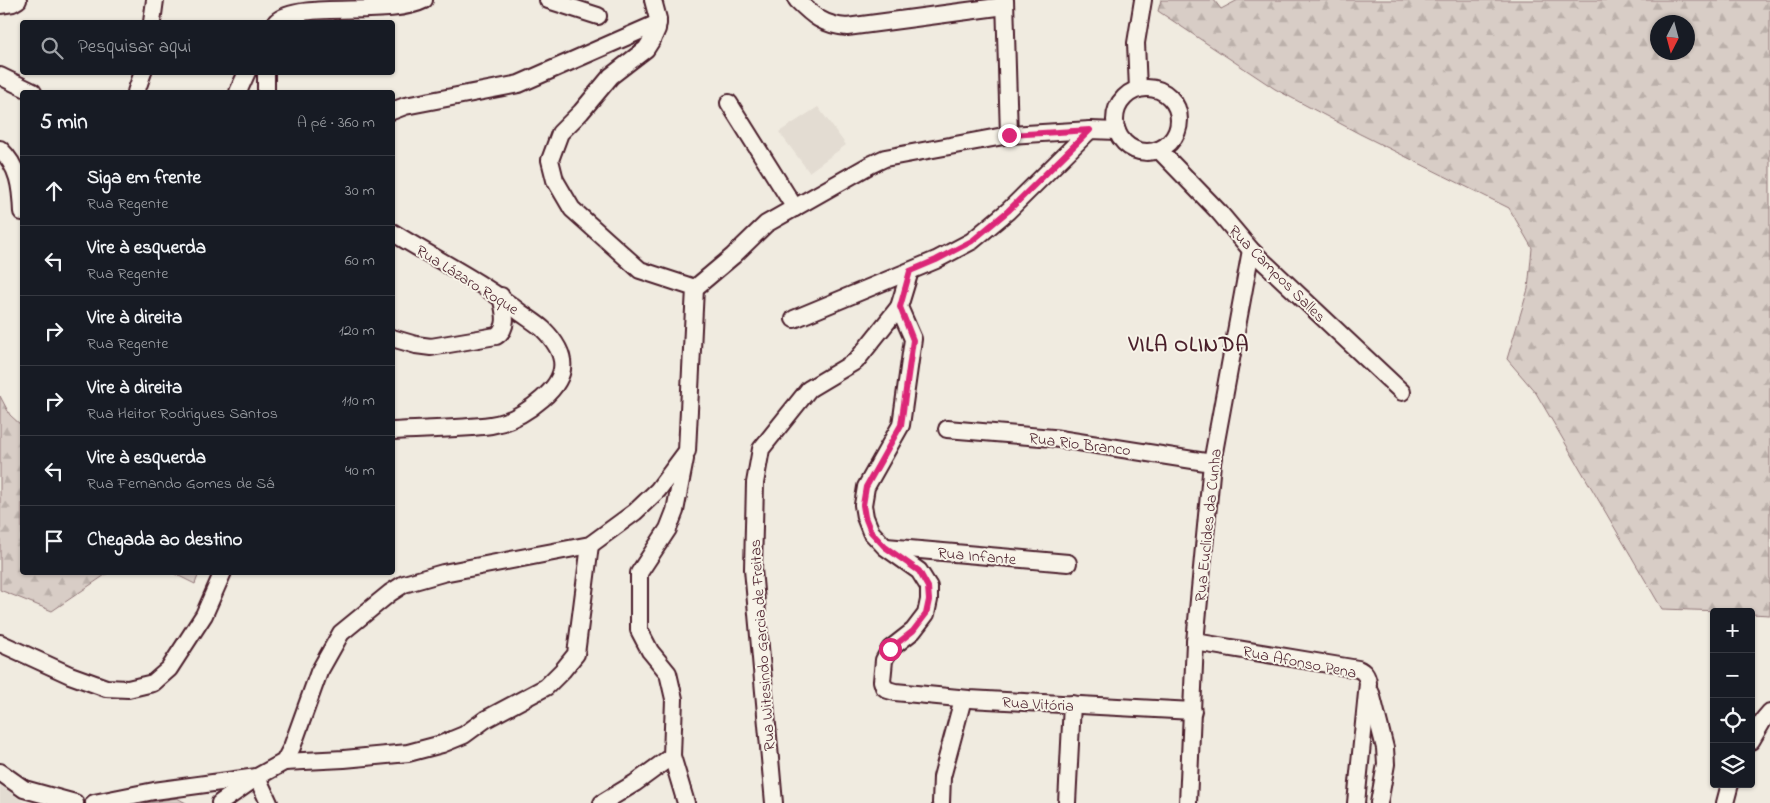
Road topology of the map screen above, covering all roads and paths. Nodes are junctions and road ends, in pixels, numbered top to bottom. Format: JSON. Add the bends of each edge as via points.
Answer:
{"nodes":[{"id":1,"x":18,"y":0,"type":"edge"},
{"id":2,"x":155,"y":0,"type":"edge"},
{"id":3,"x":424,"y":0,"type":"edge"},
{"id":4,"x":548,"y":0,"type":"edge"},
{"id":5,"x":653,"y":0,"type":"edge"},
{"id":6,"x":797,"y":0,"type":"edge"},
{"id":7,"x":1143,"y":0,"type":"edge"},
{"id":8,"x":1005,"y":3,"type":"edge"},
{"id":9,"x":0,"y":6,"type":"edge"},
{"id":10,"x":598,"y":16,"type":"dead end"},
{"id":11,"x":152,"y":20,"type":"edge"},
{"id":12,"x":278,"y":20,"type":"edge"},
{"id":13,"x":658,"y":23,"type":"junction"},
{"id":14,"x":142,"y":75,"type":"edge"},
{"id":15,"x":246,"y":75,"type":"edge"},
{"id":16,"x":266,"y":75,"type":"edge"},
{"id":17,"x":0,"y":76,"type":"edge"},
{"id":18,"x":1138,"y":89,"type":"junction"},
{"id":19,"x":29,"y":90,"type":"edge"},
{"id":20,"x":137,"y":90,"type":"edge"},
{"id":21,"x":239,"y":90,"type":"edge"},
{"id":22,"x":266,"y":90,"type":"edge"},
{"id":23,"x":729,"y":103,"type":"dead end"},
{"id":24,"x":395,"y":110,"type":"edge"},
{"id":25,"x":1090,"y":130,"type":"junction"},
{"id":26,"x":1117,"y":131,"type":"junction"},
{"id":27,"x":1009,"y":135,"type":"junction"},
{"id":28,"x":0,"y":149,"type":"edge"},
{"id":29,"x":1159,"y":150,"type":"junction"},
{"id":30,"x":20,"y":185,"type":"edge"},
{"id":31,"x":795,"y":208,"type":"junction"},
{"id":32,"x":395,"y":234,"type":"edge"},
{"id":33,"x":1251,"y":250,"type":"junction"},
{"id":34,"x":910,"y":271,"type":"junction"},
{"id":35,"x":695,"y":288,"type":"junction"},
{"id":36,"x":501,"y":296,"type":"junction"},
{"id":37,"x":900,"y":307,"type":"junction"},
{"id":38,"x":794,"y":319,"type":"dead end"},
{"id":39,"x":395,"y":339,"type":"edge"},
{"id":40,"x":1402,"y":392,"type":"dead end"},
{"id":41,"x":947,"y":429,"type":"dead end"},
{"id":42,"x":395,"y":431,"type":"edge"},
{"id":43,"x":687,"y":451,"type":"junction"},
{"id":44,"x":1212,"y":463,"type":"junction"},
{"id":45,"x":590,"y":545,"type":"junction"},
{"id":46,"x":885,"y":547,"type":"junction"},
{"id":47,"x":1068,"y":563,"type":"dead end"},
{"id":48,"x":222,"y":575,"type":"edge"},
{"id":49,"x":1195,"y":642,"type":"junction"},
{"id":50,"x":0,"y":644,"type":"edge"},
{"id":51,"x":1368,"y":683,"type":"junction"},
{"id":52,"x":963,"y":699,"type":"junction"},
{"id":53,"x":1072,"y":704,"type":"junction"},
{"id":54,"x":1193,"y":712,"type":"junction"},
{"id":55,"x":1770,"y":712,"type":"edge"},
{"id":56,"x":1755,"y":734,"type":"edge"},
{"id":57,"x":672,"y":756,"type":"junction"},
{"id":58,"x":284,"y":762,"type":"junction"},
{"id":59,"x":0,"y":772,"type":"edge"},
{"id":60,"x":257,"y":777,"type":"junction"},
{"id":61,"x":1729,"y":788,"type":"edge"},
{"id":62,"x":75,"y":803,"type":"edge"},
{"id":63,"x":94,"y":803,"type":"edge"},
{"id":64,"x":220,"y":803,"type":"edge"},
{"id":65,"x":269,"y":803,"type":"edge"},
{"id":66,"x":602,"y":803,"type":"edge"},
{"id":67,"x":686,"y":803,"type":"edge"},
{"id":68,"x":774,"y":803,"type":"edge"},
{"id":69,"x":941,"y":803,"type":"edge"},
{"id":70,"x":1067,"y":803,"type":"edge"},
{"id":71,"x":1188,"y":803,"type":"edge"},
{"id":72,"x":1356,"y":803,"type":"edge"},
{"id":73,"x":1379,"y":803,"type":"edge"},
{"id":74,"x":1725,"y":803,"type":"edge"}],
"edges":[{"from":1,"to":9,"type":"street"},
{"from":2,"to":11,"type":"street"},
{"from":3,"to":12,"type":"street","via":[[403,6],[360,10],[312,10]]},
{"from":4,"to":10,"type":"street"},
{"from":5,"to":13,"type":"street"},
{"from":6,"to":8,"type":"street","via":[[822,22],[847,27]]},
{"from":7,"to":18,"type":"street","via":[[1136,42]]},
{"from":8,"to":27,"type":"street"},
{"from":13,"to":24,"type":"street","via":[[519,84]]},
{"from":13,"to":35,"type":"street","via":[[646,48],[611,76],[560,133],[550,160],[556,180],[572,209],[640,270]]},
{"from":14,"to":20,"type":"street"},
{"from":15,"to":21,"type":"street"},
{"from":16,"to":22,"type":"street"},
{"from":17,"to":19,"type":"street"},
{"from":18,"to":26,"type":"street","via":[[1128,94],[1116,110]]},
{"from":18,"to":29,"type":"street","via":[[1159,90],[1175,104],[1179,115],[1179,126],[1172,140]]},
{"from":23,"to":31,"type":"street"},
{"from":25,"to":26,"type":"street"},
{"from":25,"to":27,"type":"street"},
{"from":25,"to":34,"type":"street","via":[[1008,211],[972,241]]},
{"from":26,"to":29,"type":"street","via":[[1130,147],[1139,151]]},
{"from":27,"to":31,"type":"street","via":[[885,158]]},
{"from":28,"to":30,"type":"street","via":[[10,159]]},
{"from":29,"to":33,"type":"street","name":"Rua Campos Salles"},
{"from":31,"to":35,"type":"street","via":[[766,224]]},
{"from":32,"to":36,"type":"street","name":"Rua Lázaro Roque"},
{"from":33,"to":40,"type":"street","name":"Rua Campos Salles"},
{"from":33,"to":44,"type":"street","name":"Rua Euclides da Cunha"},
{"from":34,"to":37,"type":"street"},
{"from":34,"to":38,"type":"street"},
{"from":35,"to":43,"type":"street"},
{"from":36,"to":39,"type":"street","via":[[504,328],[496,336],[431,347]]},
{"from":36,"to":42,"type":"street","name":"Rua Lázaro Roque","via":[[543,329],[556,347],[562,361],[561,376],[554,388],[529,410],[492,425]]},
{"from":37,"to":46,"type":"street","via":[[913,340],[901,425],[866,487],[863,505],[871,532]]},
{"from":37,"to":68,"type":"street","name":"Rua Witesindo Garcia de Freitas","via":[[856,361],[810,389],[761,449],[755,483],[753,569]]},
{"from":41,"to":44,"type":"street","name":"Rua Rio Branco","via":[[1053,438]]},
{"from":43,"to":45,"type":"street","via":[[658,490],[635,512]]},
{"from":43,"to":57,"type":"street","via":[[675,511],[668,529],[639,573],[639,630],[650,651],[668,673],[674,699]]},
{"from":44,"to":49,"type":"street","name":"Rua Euclides da Cunha"},
{"from":45,"to":58,"type":"street","via":[[443,573],[404,584],[390,593],[341,633],[319,672]]},
{"from":45,"to":58,"type":"street","via":[[576,654],[546,687],[486,719],[464,735],[442,744],[408,753]]},
{"from":46,"to":47,"type":"street","name":"Rua Infante"},
{"from":46,"to":52,"type":"street","name":"Rua Vitória","via":[[919,571],[928,587],[929,600],[926,614],[913,631],[890,649],[884,660],[884,687],[895,692]]},
{"from":48,"to":50,"type":"street","via":[[204,615],[169,669],[152,683],[128,689],[106,688]]},
{"from":49,"to":51,"type":"street","name":"Rua Afonso Pena","via":[[1358,669],[1367,677]]},
{"from":49,"to":54,"type":"street","name":"Rua Euclides da Cunha"},
{"from":51,"to":72,"type":"street","name":"Rua Afonso Pena"},
{"from":51,"to":73,"type":"street","via":[[1385,748],[1386,764]]},
{"from":52,"to":53,"type":"street","name":"Rua Vitória"},
{"from":52,"to":69,"type":"street","via":[[942,776]]},
{"from":53,"to":54,"type":"street","name":"Rua Vitória"},
{"from":53,"to":70,"type":"street"},
{"from":54,"to":71,"type":"street","name":"Rua Euclides da Cunha"},
{"from":55,"to":56,"type":"street"},
{"from":57,"to":66,"type":"street"},
{"from":57,"to":67,"type":"street"},
{"from":58,"to":60,"type":"street"},
{"from":59,"to":62,"type":"street","via":[[24,789]]},
{"from":60,"to":63,"type":"street"},
{"from":60,"to":64,"type":"street"},
{"from":60,"to":65,"type":"street"},
{"from":61,"to":74,"type":"street"}]}
